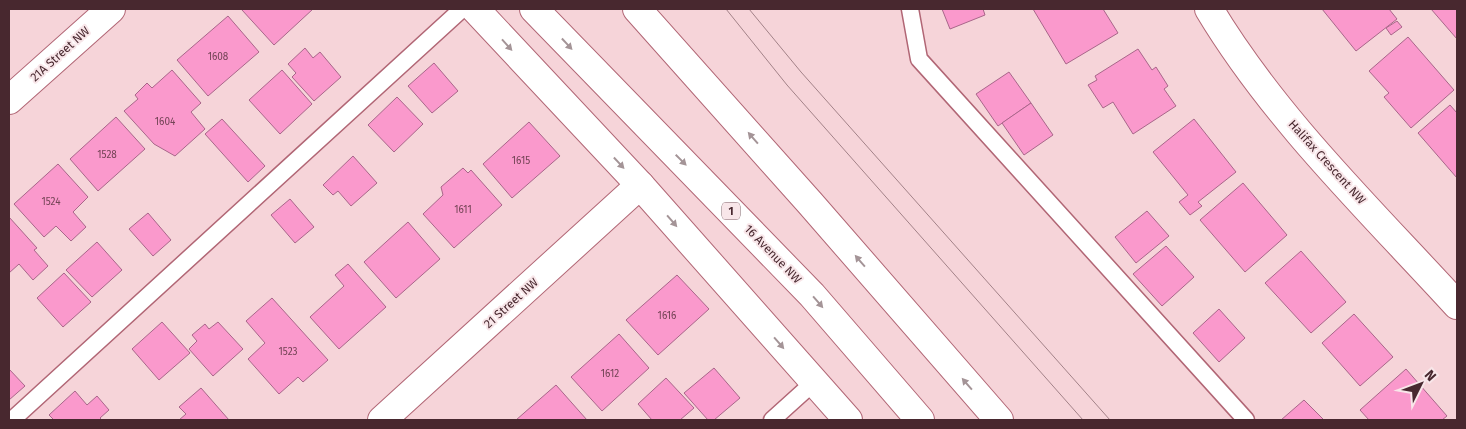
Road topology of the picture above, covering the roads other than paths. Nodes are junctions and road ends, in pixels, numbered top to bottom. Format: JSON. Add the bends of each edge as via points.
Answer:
{"nodes":[{"id":1,"x":111,"y":9,"type":"edge"},
{"id":2,"x":462,"y":9,"type":"edge"},
{"id":3,"x":475,"y":9,"type":"edge"},
{"id":4,"x":534,"y":9,"type":"edge"},
{"id":5,"x":638,"y":9,"type":"edge"},
{"id":6,"x":910,"y":9,"type":"edge"},
{"id":7,"x":1209,"y":9,"type":"edge"},
{"id":8,"x":9,"y":100,"type":"edge"},
{"id":9,"x":640,"y":185,"type":"junction"},
{"id":10,"x":1457,"y":305,"type":"edge"},
{"id":11,"x":814,"y":382,"type":"junction"},
{"id":12,"x":12,"y":420,"type":"edge"},
{"id":13,"x":382,"y":420,"type":"edge"},
{"id":14,"x":772,"y":420,"type":"edge"},
{"id":15,"x":848,"y":420,"type":"edge"},
{"id":16,"x":920,"y":420,"type":"edge"},
{"id":17,"x":999,"y":420,"type":"edge"},
{"id":18,"x":1246,"y":420,"type":"edge"}],
"edges":[{"from":1,"to":8,"type":"main road","name":"21A Street NW"},
{"from":2,"to":12,"type":"lane"},
{"from":3,"to":9,"type":"main road","one_way":true},
{"from":4,"to":16,"type":"main road","name":"16 Avenue NW","number":"1","one_way":true,"via":[[812,295]]},
{"from":17,"to":5,"type":"main road","one_way":true},
{"from":6,"to":18,"type":"lane","via":[[919,59]]},
{"from":7,"to":10,"type":"main road","name":"Halifax Crescent NW","via":[[1255,77],[1294,125]]},
{"from":9,"to":11,"type":"main road","one_way":true},
{"from":9,"to":13,"type":"main road","name":"21 Street NW"},
{"from":11,"to":14,"type":"lane"},
{"from":11,"to":15,"type":"main road"}]}
